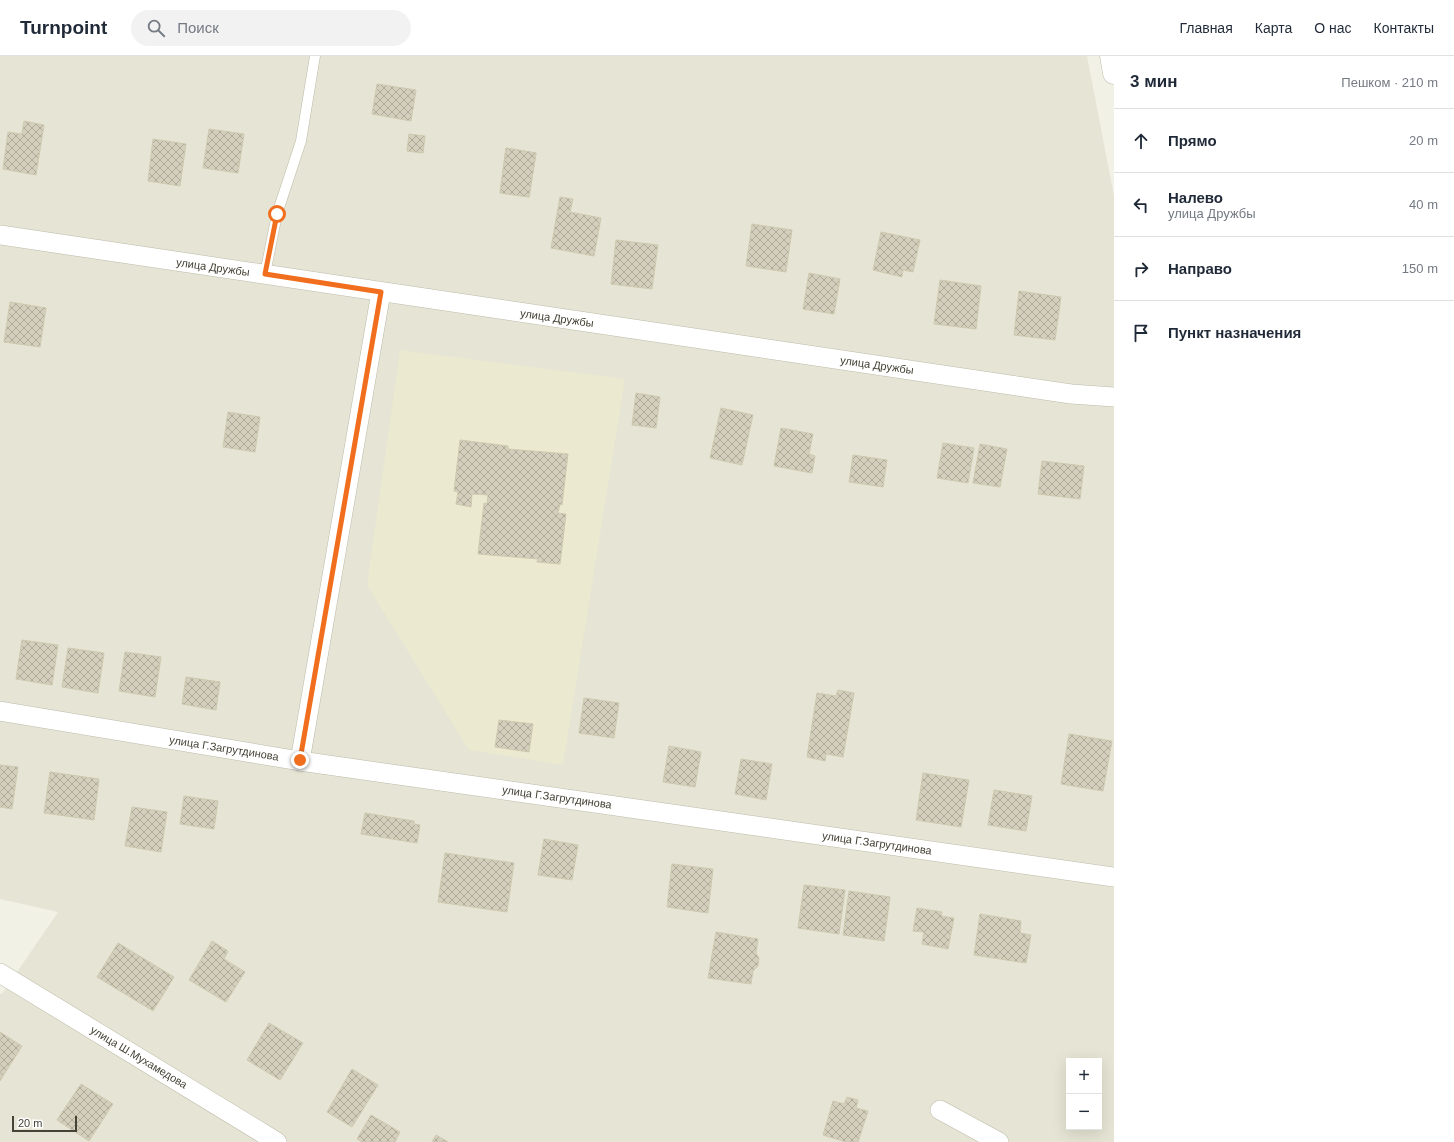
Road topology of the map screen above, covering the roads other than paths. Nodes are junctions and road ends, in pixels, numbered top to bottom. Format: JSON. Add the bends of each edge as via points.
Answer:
{"nodes":[{"id":1,"x":315,"y":56,"type":"edge"},
{"id":2,"x":1111,"y":56,"type":"edge"},
{"id":3,"x":1114,"y":72,"type":"edge"},
{"id":4,"x":0,"y":235,"type":"edge"},
{"id":5,"x":265,"y":274,"type":"junction"},
{"id":6,"x":381,"y":292,"type":"junction"},
{"id":7,"x":1114,"y":397,"type":"edge"},
{"id":8,"x":0,"y":711,"type":"edge"},
{"id":9,"x":300,"y":760,"type":"junction"},
{"id":10,"x":1114,"y":878,"type":"edge"},
{"id":11,"x":0,"y":973,"type":"edge"},
{"id":12,"x":940,"y":1110,"type":"dead end"},
{"id":13,"x":277,"y":1142,"type":"edge"},
{"id":14,"x":999,"y":1142,"type":"edge"}],
"edges":[{"from":1,"to":5,"type":"lane","via":[[301,141],[277,214]]},
{"from":2,"to":3,"type":"street"},
{"from":4,"to":5,"type":"street","name":"улица Дружбы"},
{"from":5,"to":6,"type":"street","name":"улица Дружбы"},
{"from":6,"to":7,"type":"street","name":"улица Дружбы","via":[[1071,394]]},
{"from":6,"to":9,"type":"street"},
{"from":8,"to":9,"type":"street","name":"улица Г.Загрутдинова"},
{"from":9,"to":10,"type":"street","name":"улица Г.Загрутдинова"},
{"from":11,"to":13,"type":"street","name":"улица Ш.Мухамедова"},
{"from":12,"to":14,"type":"street"}]}
